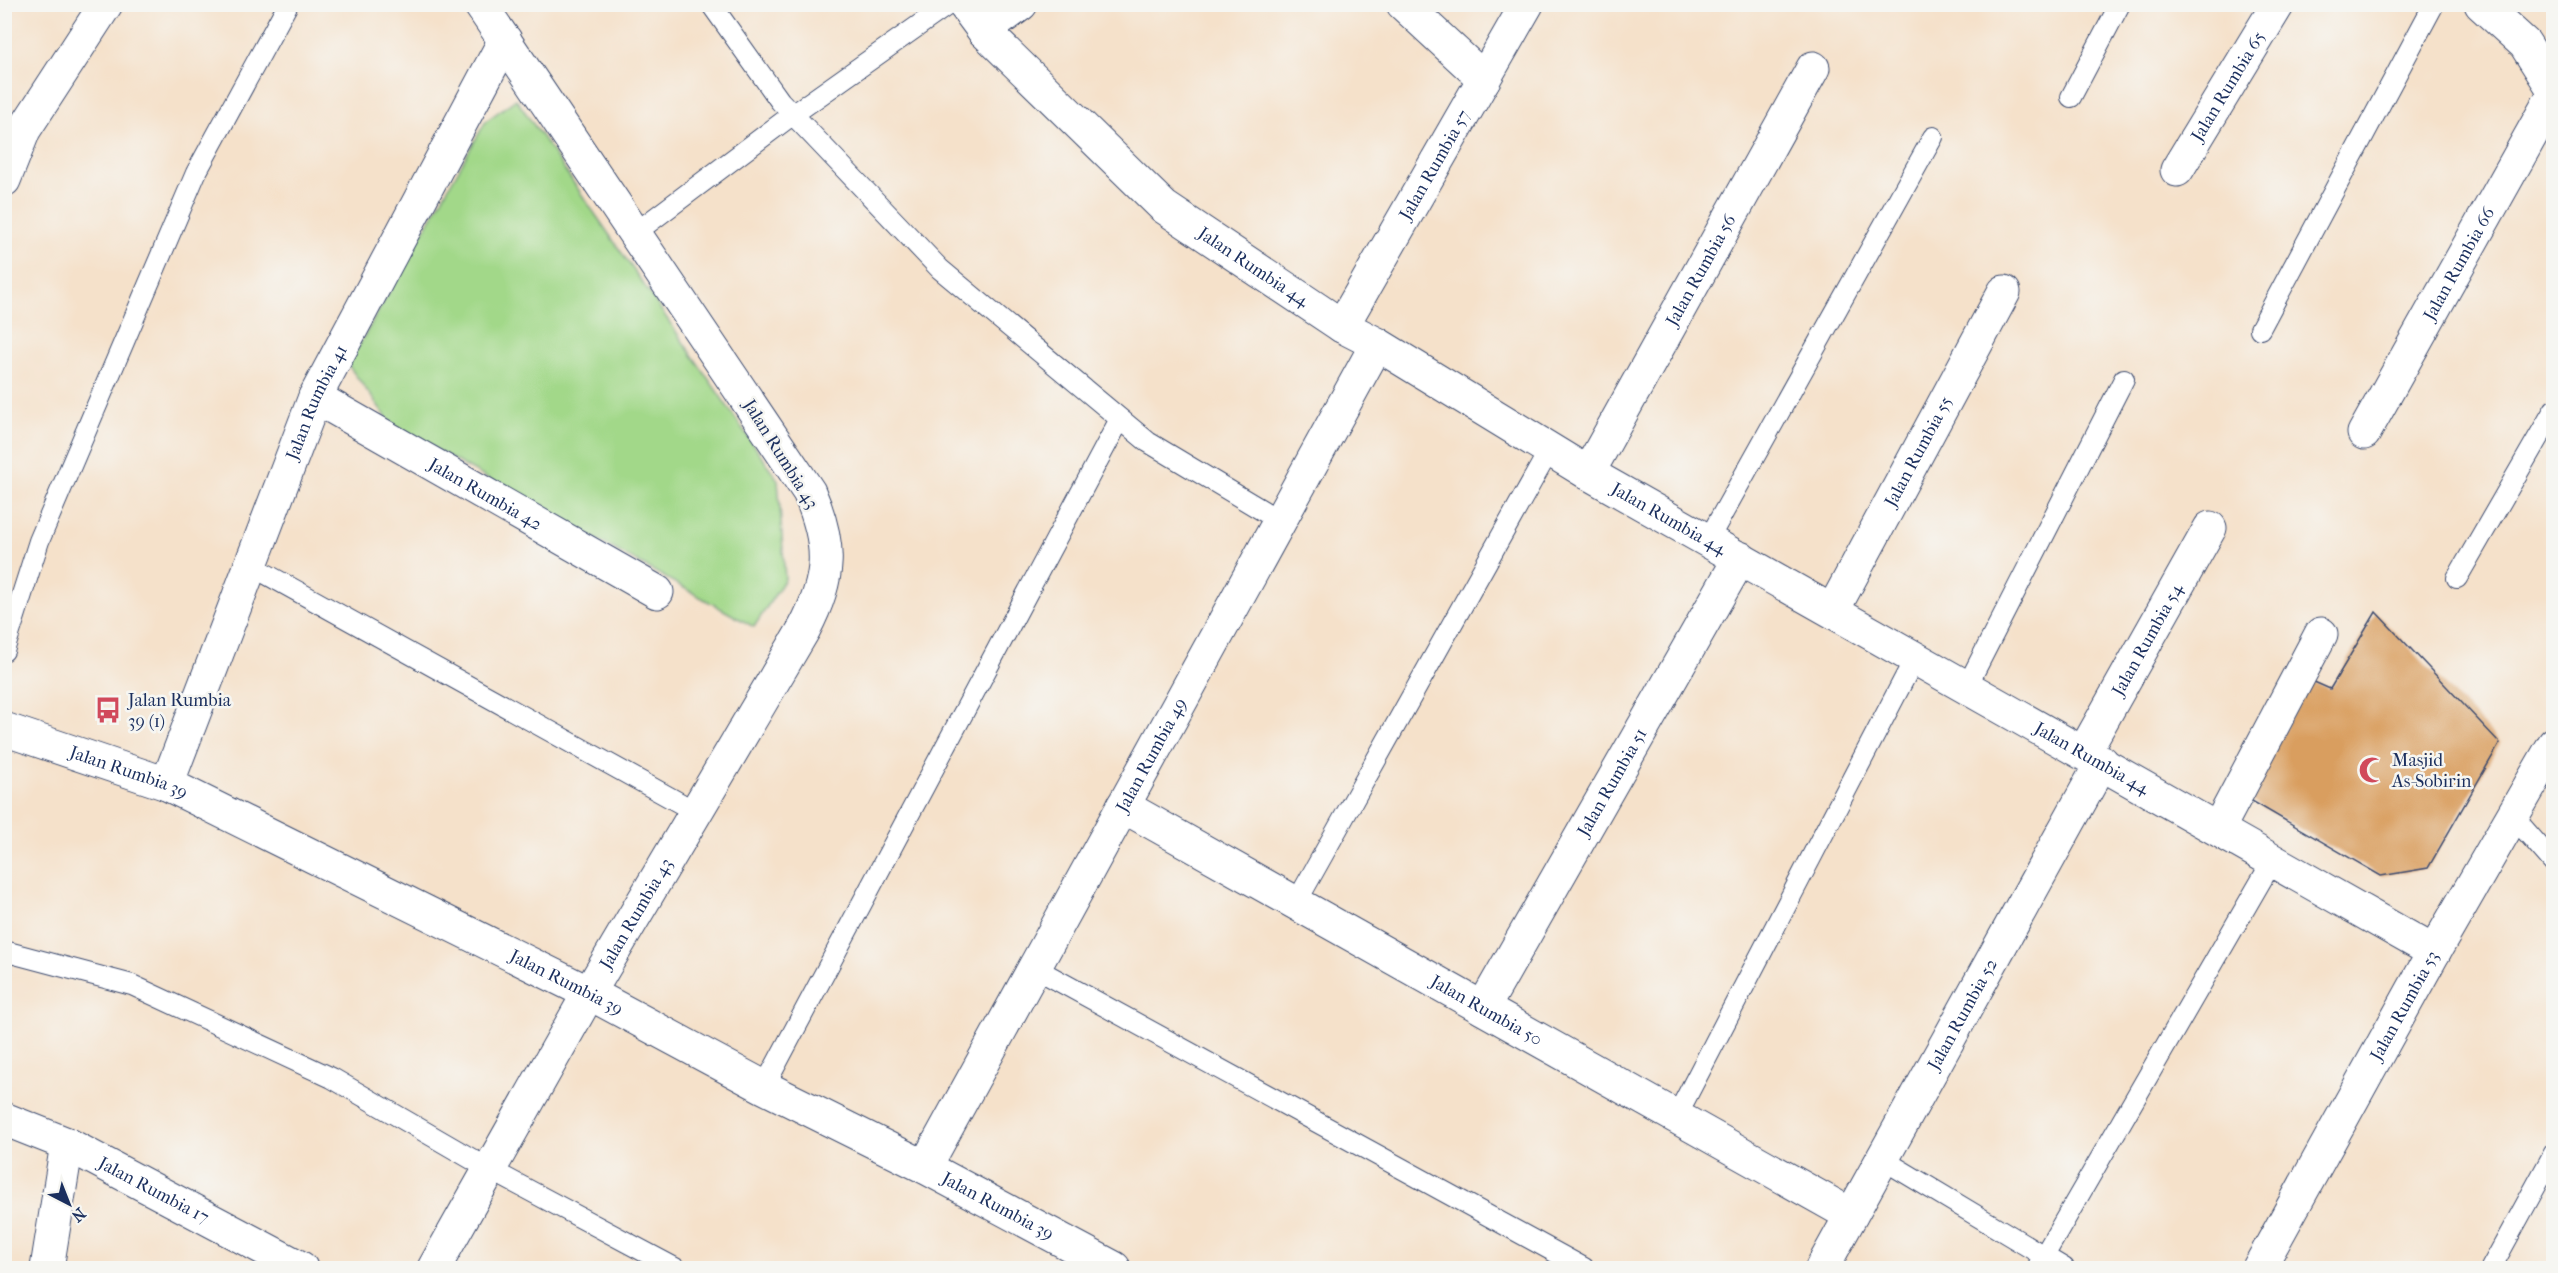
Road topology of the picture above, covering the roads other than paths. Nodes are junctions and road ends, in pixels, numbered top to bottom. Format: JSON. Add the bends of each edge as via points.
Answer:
{"nodes":[{"id":1,"x":106,"y":4,"type":"edge"},
{"id":2,"x":288,"y":4,"type":"edge"},
{"id":3,"x":480,"y":4,"type":"edge"},
{"id":4,"x":711,"y":4,"type":"edge"},
{"id":5,"x":949,"y":4,"type":"edge"},
{"id":6,"x":964,"y":4,"type":"edge"},
{"id":7,"x":1022,"y":4,"type":"edge"},
{"id":8,"x":1403,"y":4,"type":"edge"},
{"id":9,"x":1527,"y":4,"type":"edge"},
{"id":10,"x":2120,"y":4,"type":"edge"},
{"id":11,"x":2278,"y":4,"type":"edge"},
{"id":12,"x":2434,"y":4,"type":"edge"},
{"id":13,"x":2481,"y":4,"type":"edge"},
{"id":14,"x":984,"y":31,"type":"junction"},
{"id":15,"x":505,"y":40,"type":"junction"},
{"id":16,"x":1813,"y":68,"type":"dead end"},
{"id":17,"x":1484,"y":79,"type":"junction"},
{"id":18,"x":2553,"y":92,"type":"edge"},
{"id":19,"x":2071,"y":97,"type":"dead end"},
{"id":20,"x":792,"y":115,"type":"junction"},
{"id":21,"x":1933,"y":137,"type":"dead end"},
{"id":22,"x":2177,"y":170,"type":"dead end"},
{"id":23,"x":4,"y":180,"type":"edge"},
{"id":24,"x":635,"y":233,"type":"junction"},
{"id":25,"x":2004,"y":292,"type":"dead end"},
{"id":26,"x":1342,"y":326,"type":"junction"},
{"id":27,"x":2260,"y":329,"type":"dead end"},
{"id":28,"x":1377,"y":344,"type":"junction"},
{"id":29,"x":2124,"y":379,"type":"dead end"},
{"id":30,"x":315,"y":397,"type":"junction"},
{"id":31,"x":2553,"y":410,"type":"edge"},
{"id":32,"x":1120,"y":419,"type":"junction"},
{"id":33,"x":2364,"y":433,"type":"dead end"},
{"id":34,"x":1550,"y":449,"type":"junction"},
{"id":35,"x":1588,"y":473,"type":"junction"},
{"id":36,"x":1280,"y":521,"type":"junction"},
{"id":37,"x":2210,"y":528,"type":"dead end"},
{"id":38,"x":1708,"y":540,"type":"junction"},
{"id":39,"x":1740,"y":558,"type":"junction"},
{"id":40,"x":250,"y":565,"type":"junction"},
{"id":41,"x":2457,"y":578,"type":"dead end"},
{"id":42,"x":657,"y":592,"type":"dead end"},
{"id":43,"x":1833,"y":610,"type":"junction"},
{"id":44,"x":2322,"y":634,"type":"dead end"},
{"id":45,"x":4,"y":651,"type":"edge"},
{"id":46,"x":1915,"y":658,"type":"junction"},
{"id":47,"x":1966,"y":688,"type":"junction"},
{"id":48,"x":4,"y":729,"type":"edge"},
{"id":49,"x":2553,"y":744,"type":"edge"},
{"id":50,"x":2093,"y":757,"type":"junction"},
{"id":51,"x":167,"y":784,"type":"junction"},
{"id":52,"x":1123,"y":806,"type":"junction"},
{"id":53,"x":696,"y":812,"type":"junction"},
{"id":54,"x":2511,"y":814,"type":"junction"},
{"id":55,"x":2218,"y":829,"type":"junction"},
{"id":56,"x":2273,"y":860,"type":"junction"},
{"id":57,"x":2553,"y":863,"type":"edge"},
{"id":58,"x":1296,"y":903,"type":"junction"},
{"id":59,"x":4,"y":951,"type":"edge"},
{"id":60,"x":2434,"y":952,"type":"junction"},
{"id":61,"x":1035,"y":968,"type":"junction"},
{"id":62,"x":589,"y":993,"type":"junction"},
{"id":63,"x":1483,"y":1008,"type":"junction"},
{"id":64,"x":764,"y":1087,"type":"junction"},
{"id":65,"x":1676,"y":1117,"type":"junction"},
{"id":66,"x":4,"y":1119,"type":"edge"},
{"id":67,"x":67,"y":1144,"type":"junction"},
{"id":68,"x":2553,"y":1153,"type":"edge"},
{"id":69,"x":1882,"y":1159,"type":"junction"},
{"id":70,"x":925,"y":1167,"type":"junction"},
{"id":71,"x":489,"y":1169,"type":"junction"},
{"id":72,"x":1851,"y":1215,"type":"junction"},
{"id":73,"x":2041,"y":1263,"type":"edge"},
{"id":74,"x":47,"y":1269,"type":"edge"},
{"id":75,"x":301,"y":1269,"type":"edge"},
{"id":76,"x":434,"y":1269,"type":"edge"},
{"id":77,"x":675,"y":1269,"type":"edge"},
{"id":78,"x":1114,"y":1269,"type":"edge"},
{"id":79,"x":1584,"y":1269,"type":"edge"},
{"id":80,"x":1822,"y":1269,"type":"edge"},
{"id":81,"x":2064,"y":1269,"type":"edge"},
{"id":82,"x":2259,"y":1269,"type":"edge"},
{"id":83,"x":2491,"y":1269,"type":"edge"}],
"edges":[{"from":1,"to":23,"type":"street","via":[[24,130]]},
{"from":2,"to":45,"type":"lane","via":[[196,173],[39,541]]},
{"from":3,"to":15,"type":"street","name":"Jalan Rumbia 43"},
{"from":4,"to":20,"type":"lane"},
{"from":5,"to":20,"type":"lane"},
{"from":6,"to":14,"type":"street","name":"Jalan Rumbia 44"},
{"from":7,"to":14,"type":"street"},
{"from":8,"to":17,"type":"street"},
{"from":9,"to":17,"type":"street","name":"Jalan Rumbia 57"},
{"from":10,"to":19,"type":"lane"},
{"from":11,"to":22,"type":"street","name":"Jalan Rumbia 65"},
{"from":12,"to":27,"type":"lane"},
{"from":13,"to":18,"type":"street","via":[[2525,44]]},
{"from":14,"to":26,"type":"street","name":"Jalan Rumbia 44","via":[[1164,207]]},
{"from":15,"to":24,"type":"street","name":"Jalan Rumbia 43"},
{"from":15,"to":30,"type":"street","name":"Jalan Rumbia 41"},
{"from":16,"to":35,"type":"street","name":"Jalan Rumbia 56"},
{"from":17,"to":26,"type":"street","name":"Jalan Rumbia 57"},
{"from":18,"to":33,"type":"street","name":"Jalan Rumbia 66"},
{"from":20,"to":24,"type":"lane"},
{"from":20,"to":32,"type":"lane","via":[[940,269]]},
{"from":21,"to":38,"type":"lane"},
{"from":24,"to":53,"type":"street","name":"Jalan Rumbia 43","via":[[809,492],[821,519],[826,549],[819,601]]},
{"from":25,"to":43,"type":"street","name":"Jalan Rumbia 55"},
{"from":26,"to":28,"type":"street","name":"Jalan Rumbia 44"},
{"from":28,"to":34,"type":"street","name":"Jalan Rumbia 44"},
{"from":28,"to":36,"type":"street","name":"Jalan Rumbia 49"},
{"from":29,"to":47,"type":"lane"},
{"from":30,"to":40,"type":"street","name":"Jalan Rumbia 41"},
{"from":30,"to":42,"type":"street","name":"Jalan Rumbia 42"},
{"from":31,"to":41,"type":"lane"},
{"from":32,"to":36,"type":"lane","via":[[1148,442]]},
{"from":32,"to":64,"type":"lane"},
{"from":34,"to":35,"type":"street","name":"Jalan Rumbia 44"},
{"from":34,"to":58,"type":"lane"},
{"from":35,"to":38,"type":"street","name":"Jalan Rumbia 44"},
{"from":36,"to":52,"type":"street","name":"Jalan Rumbia 49"},
{"from":37,"to":50,"type":"street","name":"Jalan Rumbia 54"},
{"from":38,"to":39,"type":"street","name":"Jalan Rumbia 44"},
{"from":39,"to":43,"type":"street","name":"Jalan Rumbia 44"},
{"from":39,"to":63,"type":"street","name":"Jalan Rumbia 51"},
{"from":40,"to":51,"type":"street","name":"Jalan Rumbia 41"},
{"from":40,"to":53,"type":"lane"},
{"from":43,"to":46,"type":"street","name":"Jalan Rumbia 44"},
{"from":44,"to":55,"type":"street"},
{"from":46,"to":47,"type":"street","name":"Jalan Rumbia 44"},
{"from":46,"to":65,"type":"lane"},
{"from":47,"to":50,"type":"street","name":"Jalan Rumbia 44"},
{"from":48,"to":51,"type":"street","name":"Jalan Rumbia 39"},
{"from":49,"to":54,"type":"street","name":"Jalan Rumbia 53"},
{"from":50,"to":55,"type":"street","name":"Jalan Rumbia 44"},
{"from":50,"to":69,"type":"street","name":"Jalan Rumbia 52"},
{"from":51,"to":62,"type":"street","name":"Jalan Rumbia 39"},
{"from":52,"to":58,"type":"street","name":"Jalan Rumbia 50"},
{"from":52,"to":61,"type":"street","name":"Jalan Rumbia 49"},
{"from":53,"to":62,"type":"street","name":"Jalan Rumbia 43"},
{"from":54,"to":57,"type":"lane"},
{"from":54,"to":60,"type":"street","name":"Jalan Rumbia 53"},
{"from":55,"to":56,"type":"street","name":"Jalan Rumbia 44"},
{"from":56,"to":60,"type":"street","name":"Jalan Rumbia 44"},
{"from":56,"to":73,"type":"lane"},
{"from":58,"to":63,"type":"street","name":"Jalan Rumbia 50"},
{"from":59,"to":71,"type":"lane","via":[[132,985],[332,1078]]},
{"from":60,"to":82,"type":"street","name":"Jalan Rumbia 53"},
{"from":61,"to":70,"type":"street","name":"Jalan Rumbia 49"},
{"from":61,"to":79,"type":"lane"},
{"from":62,"to":64,"type":"street","name":"Jalan Rumbia 39"},
{"from":62,"to":71,"type":"street","name":"Jalan Rumbia 43"},
{"from":63,"to":65,"type":"street","name":"Jalan Rumbia 50"},
{"from":64,"to":70,"type":"street","name":"Jalan Rumbia 39"},
{"from":65,"to":72,"type":"street","name":"Jalan Rumbia 50"},
{"from":66,"to":67,"type":"street","name":"Jalan Rumbia 17"},
{"from":67,"to":74,"type":"street"},
{"from":67,"to":75,"type":"street","name":"Jalan Rumbia 17"},
{"from":68,"to":83,"type":"lane"},
{"from":69,"to":72,"type":"street","name":"Jalan Rumbia 52"},
{"from":69,"to":73,"type":"lane"},
{"from":70,"to":78,"type":"street","name":"Jalan Rumbia 39"},
{"from":71,"to":76,"type":"street","name":"Jalan Rumbia 43"},
{"from":71,"to":77,"type":"lane"},
{"from":72,"to":80,"type":"street","name":"Jalan Rumbia 52"},
{"from":73,"to":81,"type":"lane"}]}
